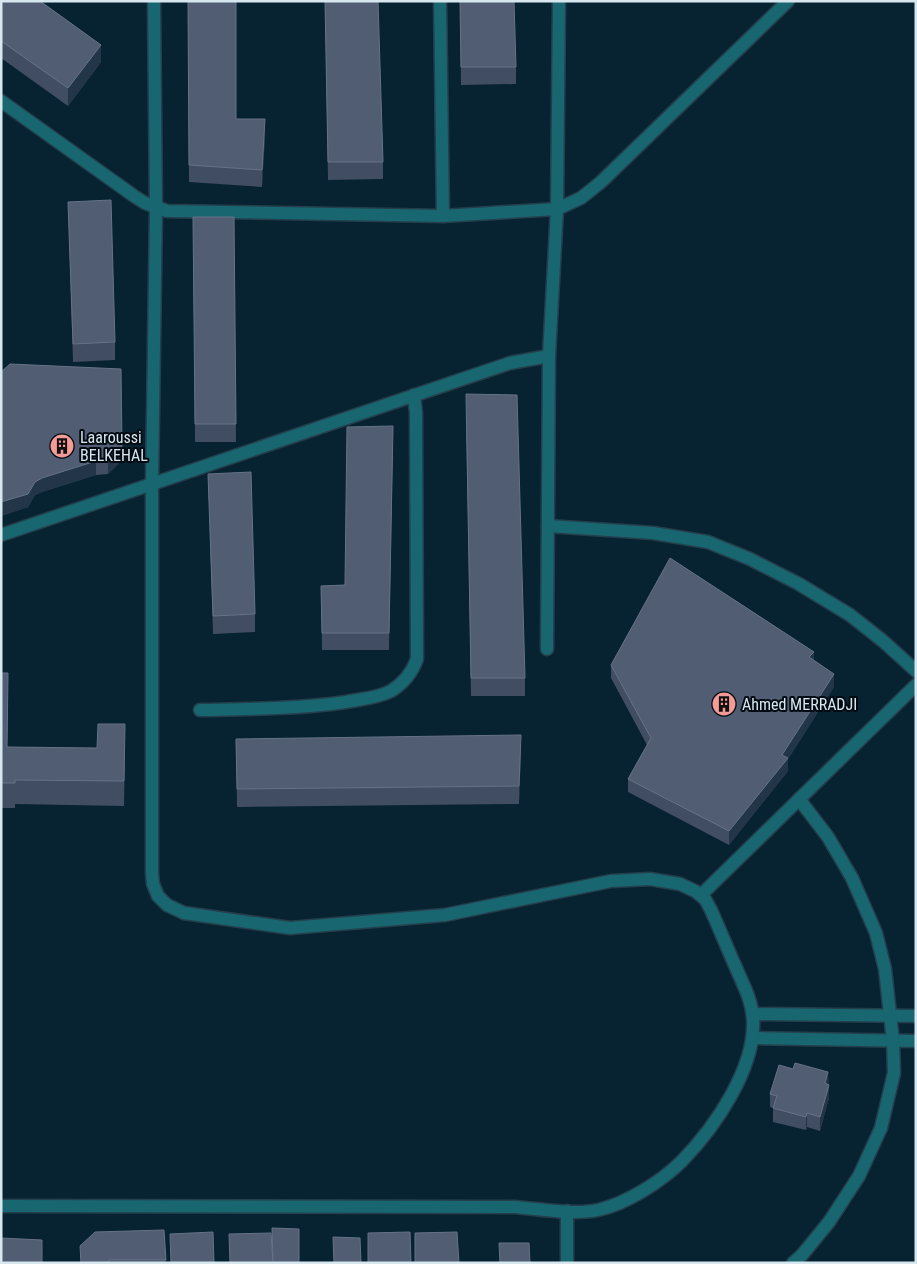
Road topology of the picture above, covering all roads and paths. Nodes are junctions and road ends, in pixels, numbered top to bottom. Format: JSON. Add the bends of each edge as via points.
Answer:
{"nodes":[{"id":1,"x":154,"y":1,"type":"edge"},
{"id":2,"x":440,"y":1,"type":"edge"},
{"id":3,"x":559,"y":1,"type":"edge"},
{"id":4,"x":788,"y":1,"type":"edge"},
{"id":5,"x":1,"y":101,"type":"edge"},
{"id":6,"x":156,"y":208,"type":"junction"},
{"id":7,"x":557,"y":209,"type":"junction"},
{"id":8,"x":443,"y":216,"type":"junction"},
{"id":9,"x":549,"y":356,"type":"junction"},
{"id":10,"x":414,"y":396,"type":"junction"},
{"id":11,"x":152,"y":484,"type":"junction"},
{"id":12,"x":548,"y":526,"type":"junction"},
{"id":13,"x":1,"y":535,"type":"edge"},
{"id":14,"x":547,"y":649,"type":"dead end"},
{"id":15,"x":916,"y":672,"type":"edge"},
{"id":16,"x":916,"y":686,"type":"edge"},
{"id":17,"x":200,"y":710,"type":"dead end"},
{"id":18,"x":800,"y":799,"type":"junction"},
{"id":19,"x":701,"y":895,"type":"junction"},
{"id":20,"x":753,"y":1014,"type":"junction"},
{"id":21,"x":891,"y":1016,"type":"junction"},
{"id":22,"x":916,"y":1016,"type":"edge"},
{"id":23,"x":753,"y":1038,"type":"junction"},
{"id":24,"x":893,"y":1040,"type":"junction"},
{"id":25,"x":916,"y":1041,"type":"edge"},
{"id":26,"x":1,"y":1206,"type":"edge"},
{"id":27,"x":567,"y":1211,"type":"junction"},
{"id":28,"x":566,"y":1263,"type":"edge"},
{"id":29,"x":793,"y":1263,"type":"edge"}],
"edges":[{"from":1,"to":6,"type":"street"},
{"from":2,"to":8,"type":"street"},
{"from":3,"to":7,"type":"street"},
{"from":4,"to":7,"type":"street","via":[[601,182],[581,198]]},
{"from":5,"to":6,"type":"street","via":[[134,196]]},
{"from":6,"to":8,"type":"street","via":[[179,212]]},
{"from":6,"to":11,"type":"street"},
{"from":7,"to":8,"type":"street"},
{"from":7,"to":9,"type":"street"},
{"from":9,"to":10,"type":"street","via":[[510,363]]},
{"from":9,"to":12,"type":"street"},
{"from":10,"to":11,"type":"street"},
{"from":10,"to":17,"type":"street","via":[[417,659],[413,671],[390,691],[365,699],[283,708]]},
{"from":11,"to":13,"type":"street"},
{"from":11,"to":19,"type":"street","via":[[152,873],[158,896],[167,905],[184,913],[290,928],[446,915],[611,882],[650,880],[680,884]]},
{"from":12,"to":14,"type":"street"},
{"from":12,"to":15,"type":"street","via":[[653,533],[708,542],[799,584],[841,610],[883,641]]},
{"from":16,"to":18,"type":"street"},
{"from":18,"to":19,"type":"street"},
{"from":18,"to":21,"type":"street","via":[[852,878],[876,933]]},
{"from":19,"to":20,"type":"street","via":[[715,919],[752,1004]]},
{"from":20,"to":21,"type":"street"},
{"from":20,"to":23,"type":"street"},
{"from":21,"to":22,"type":"street"},
{"from":21,"to":24,"type":"street"},
{"from":23,"to":24,"type":"street"},
{"from":23,"to":27,"type":"street","via":[[741,1078],[712,1124],[681,1162],[628,1199],[599,1210]]},
{"from":24,"to":25,"type":"street"},
{"from":24,"to":29,"type":"street","via":[[894,1073],[881,1128],[859,1176],[829,1222]]},
{"from":26,"to":27,"type":"street","via":[[515,1208]]},
{"from":27,"to":28,"type":"street"}]}
